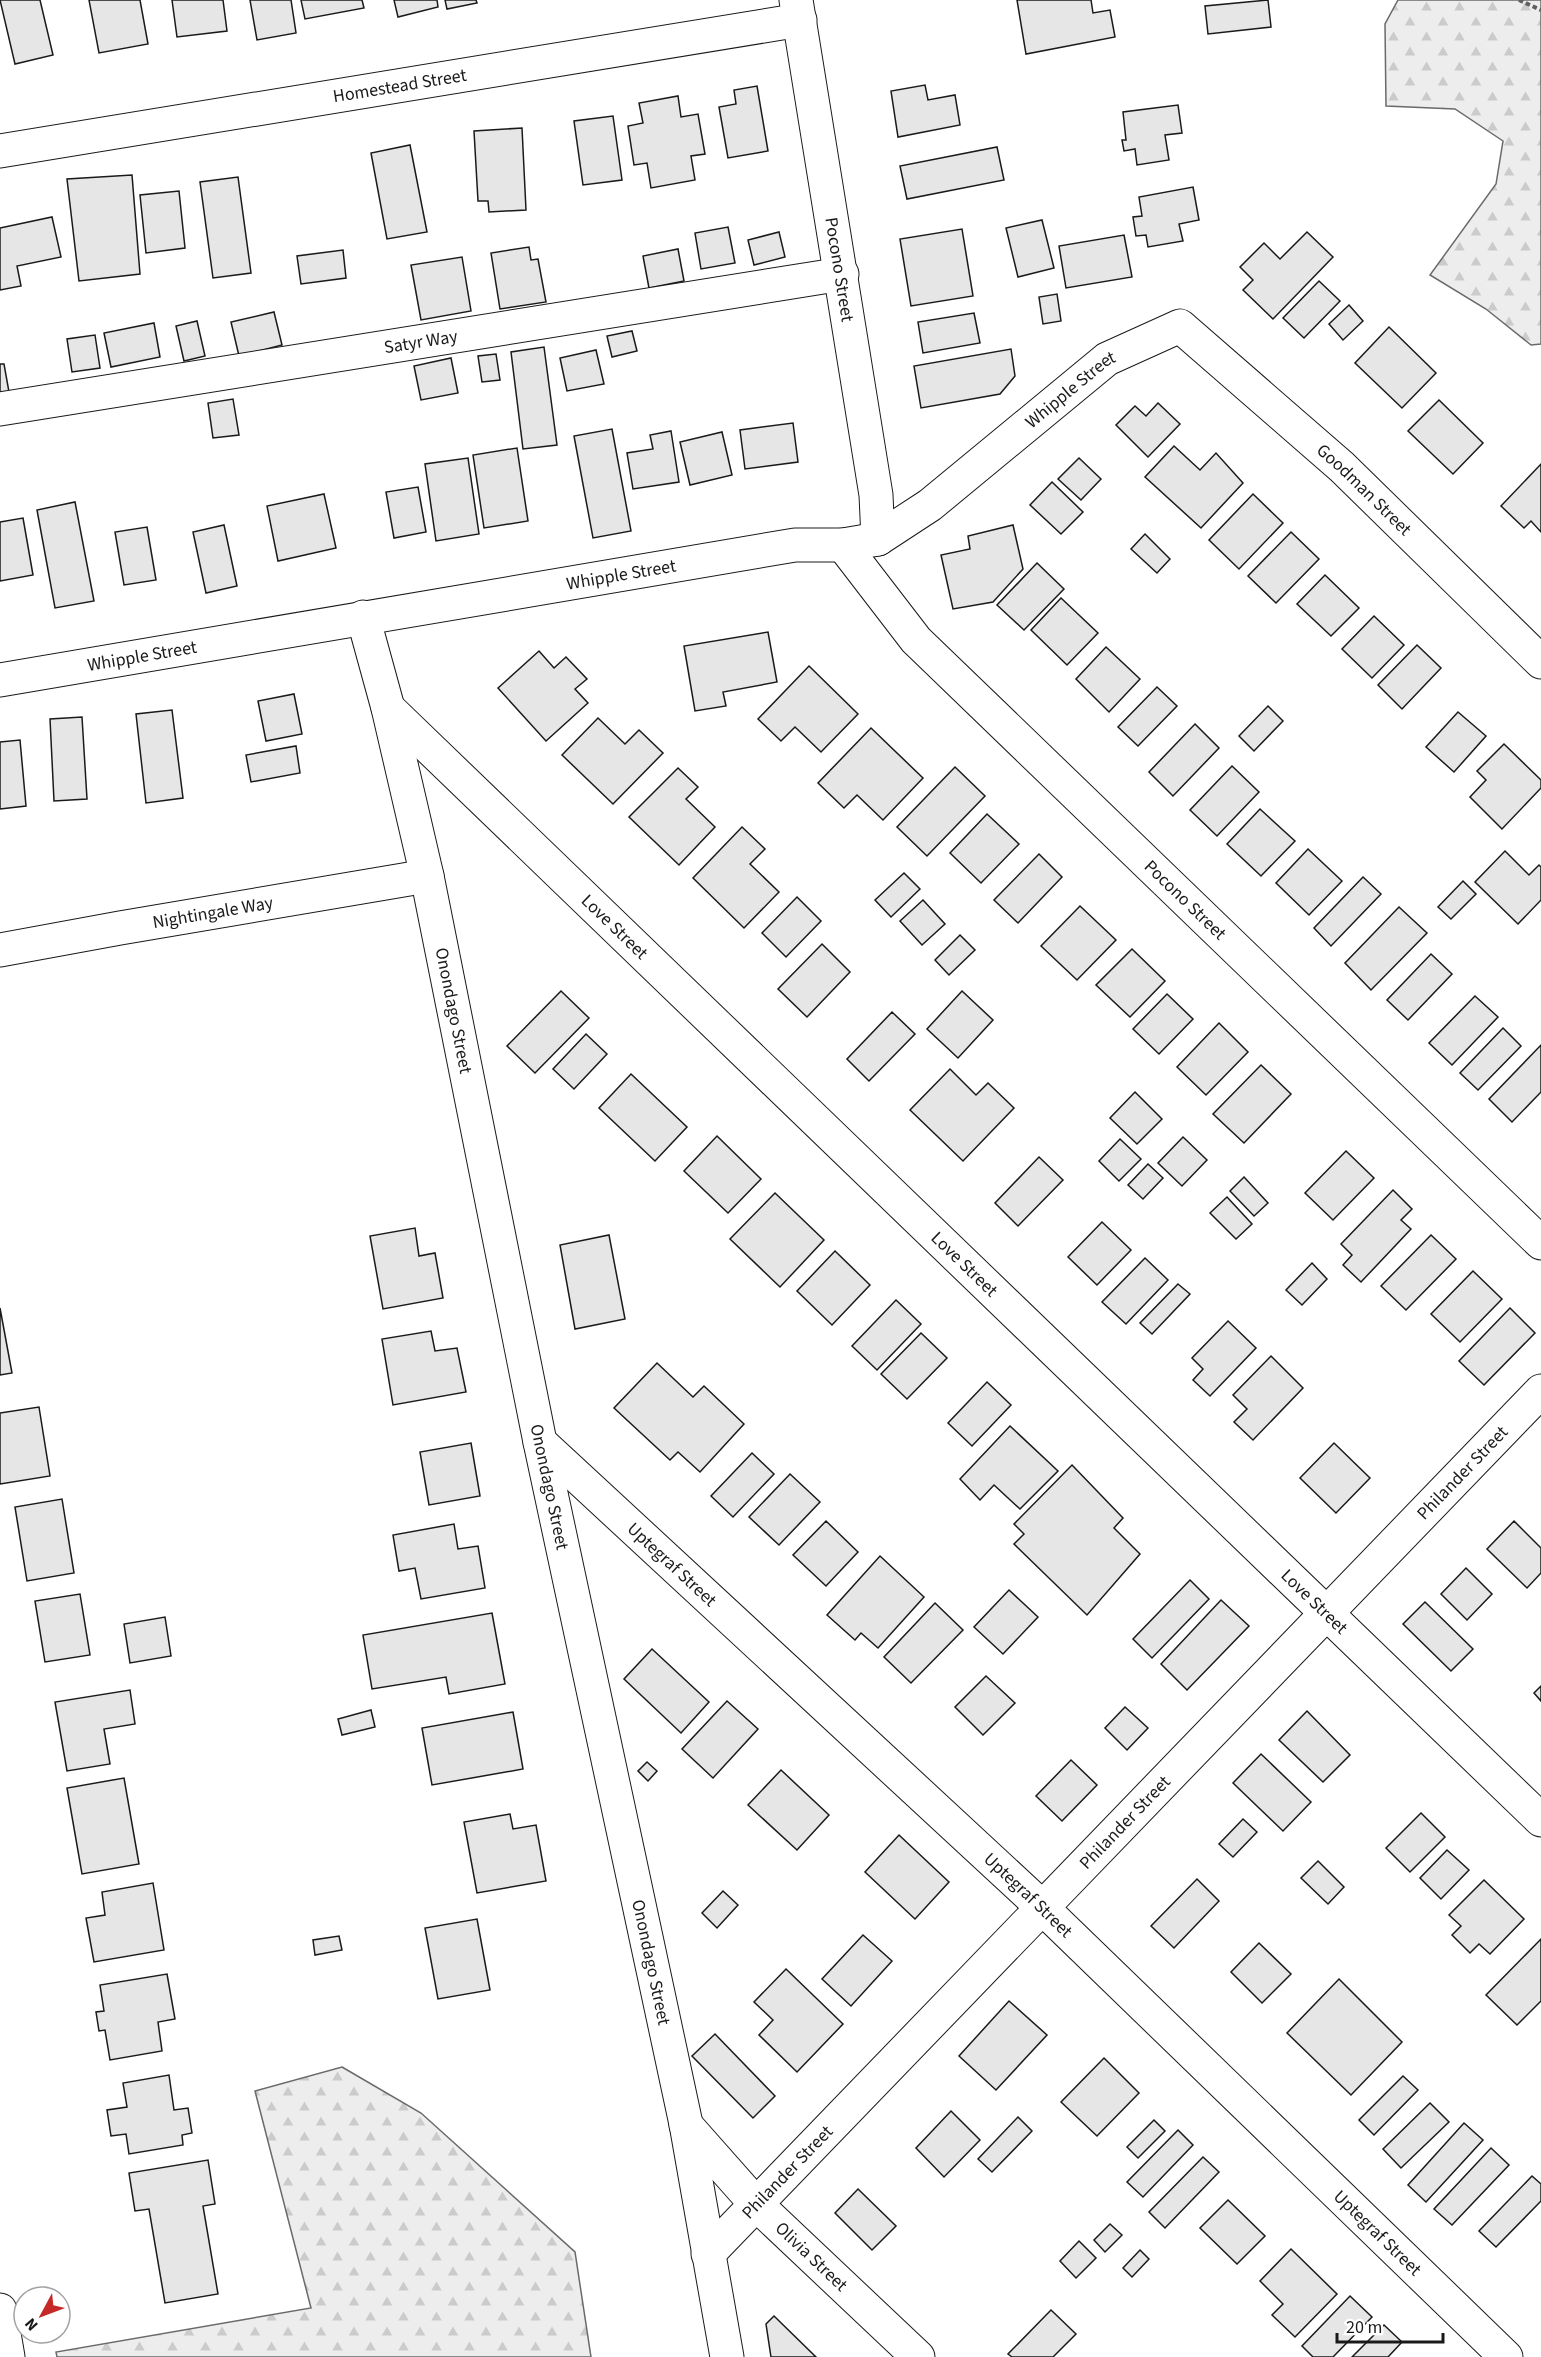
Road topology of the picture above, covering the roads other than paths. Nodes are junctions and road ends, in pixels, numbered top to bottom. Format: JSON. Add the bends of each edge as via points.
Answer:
{"nodes":[{"id":1,"x":798,"y":10,"type":"edge"},
{"id":2,"x":0,"y":152,"type":"edge"},
{"id":3,"x":842,"y":274,"type":"junction"},
{"id":4,"x":1180,"y":326,"type":"joint"},
{"id":5,"x":0,"y":410,"type":"edge"},
{"id":6,"x":878,"y":539,"type":"junction"},
{"id":7,"x":843,"y":545,"type":"junction"},
{"id":8,"x":363,"y":617,"type":"junction"},
{"id":9,"x":1541,"y":662,"type":"edge"},
{"id":10,"x":0,"y":680,"type":"edge"},
{"id":11,"x":388,"y":708,"type":"junction"},
{"id":12,"x":427,"y":876,"type":"junction"},
{"id":13,"x":0,"y":950,"type":"edge"},
{"id":14,"x":1541,"y":1243,"type":"edge"},
{"id":15,"x":1541,"y":1391,"type":"edge"},
{"id":16,"x":540,"y":1442,"type":"junction"},
{"id":17,"x":1326,"y":1615,"type":"junction"},
{"id":18,"x":1541,"y":1820,"type":"edge"},
{"id":19,"x":1042,"y":1908,"type":"junction"},
{"id":20,"x":686,"y":2124,"type":"junction"},
{"id":21,"x":755,"y":2203,"type":"junction"},
{"id":22,"x":708,"y":2254,"type":"junction"},
{"id":23,"x":0,"y":2310,"type":"edge"},
{"id":24,"x":8,"y":2357,"type":"edge"},
{"id":25,"x":727,"y":2357,"type":"edge"},
{"id":26,"x":918,"y":2357,"type":"edge"},
{"id":27,"x":1506,"y":2357,"type":"edge"}],
"edges":[{"from":1,"to":2,"type":"street","name":"Homestead Street"},
{"from":1,"to":3,"type":"street","name":"Pocono Street"},
{"from":3,"to":5,"type":"street","name":"Satyr Way"},
{"from":3,"to":6,"type":"street","name":"Pocono Street","via":[[876,495]]},
{"from":4,"to":6,"type":"street","name":"Whipple Street","via":[[1107,359],[930,505]]},
{"from":4,"to":9,"type":"street","name":"Goodman Street","via":[[1342,467]]},
{"from":6,"to":7,"type":"street","name":"Whipple Street"},
{"from":7,"to":8,"type":"street","name":"Whipple Street","via":[[795,545]]},
{"from":7,"to":14,"type":"street","name":"Pocono Street","via":[[916,640]]},
{"from":8,"to":10,"type":"street","name":"Whipple Street"},
{"from":8,"to":11,"type":"street","name":"Onondago Street"},
{"from":11,"to":12,"type":"street","name":"Onondago Street"},
{"from":11,"to":17,"type":"street","name":"Love Street"},
{"from":12,"to":13,"type":"street","name":"Nightingale Way"},
{"from":12,"to":16,"type":"street","name":"Onondago Street"},
{"from":15,"to":17,"type":"street","name":"Philander Street"},
{"from":16,"to":19,"type":"street","name":"Uptegraf Street"},
{"from":16,"to":20,"type":"street","name":"Onondago Street"},
{"from":17,"to":18,"type":"street","name":"Love Street"},
{"from":17,"to":19,"type":"street","name":"Philander Street"},
{"from":19,"to":21,"type":"street","name":"Philander Street"},
{"from":19,"to":27,"type":"street","name":"Uptegraf Street"},
{"from":20,"to":21,"type":"street","name":"Olivia Street"},
{"from":20,"to":22,"type":"street","name":"Onondago Street"},
{"from":21,"to":22,"type":"street","name":"Philander Street"},
{"from":21,"to":26,"type":"street","name":"Olivia Street"},
{"from":22,"to":25,"type":"street","name":"Onondago Street"},
{"from":23,"to":24,"type":"street"}]}
